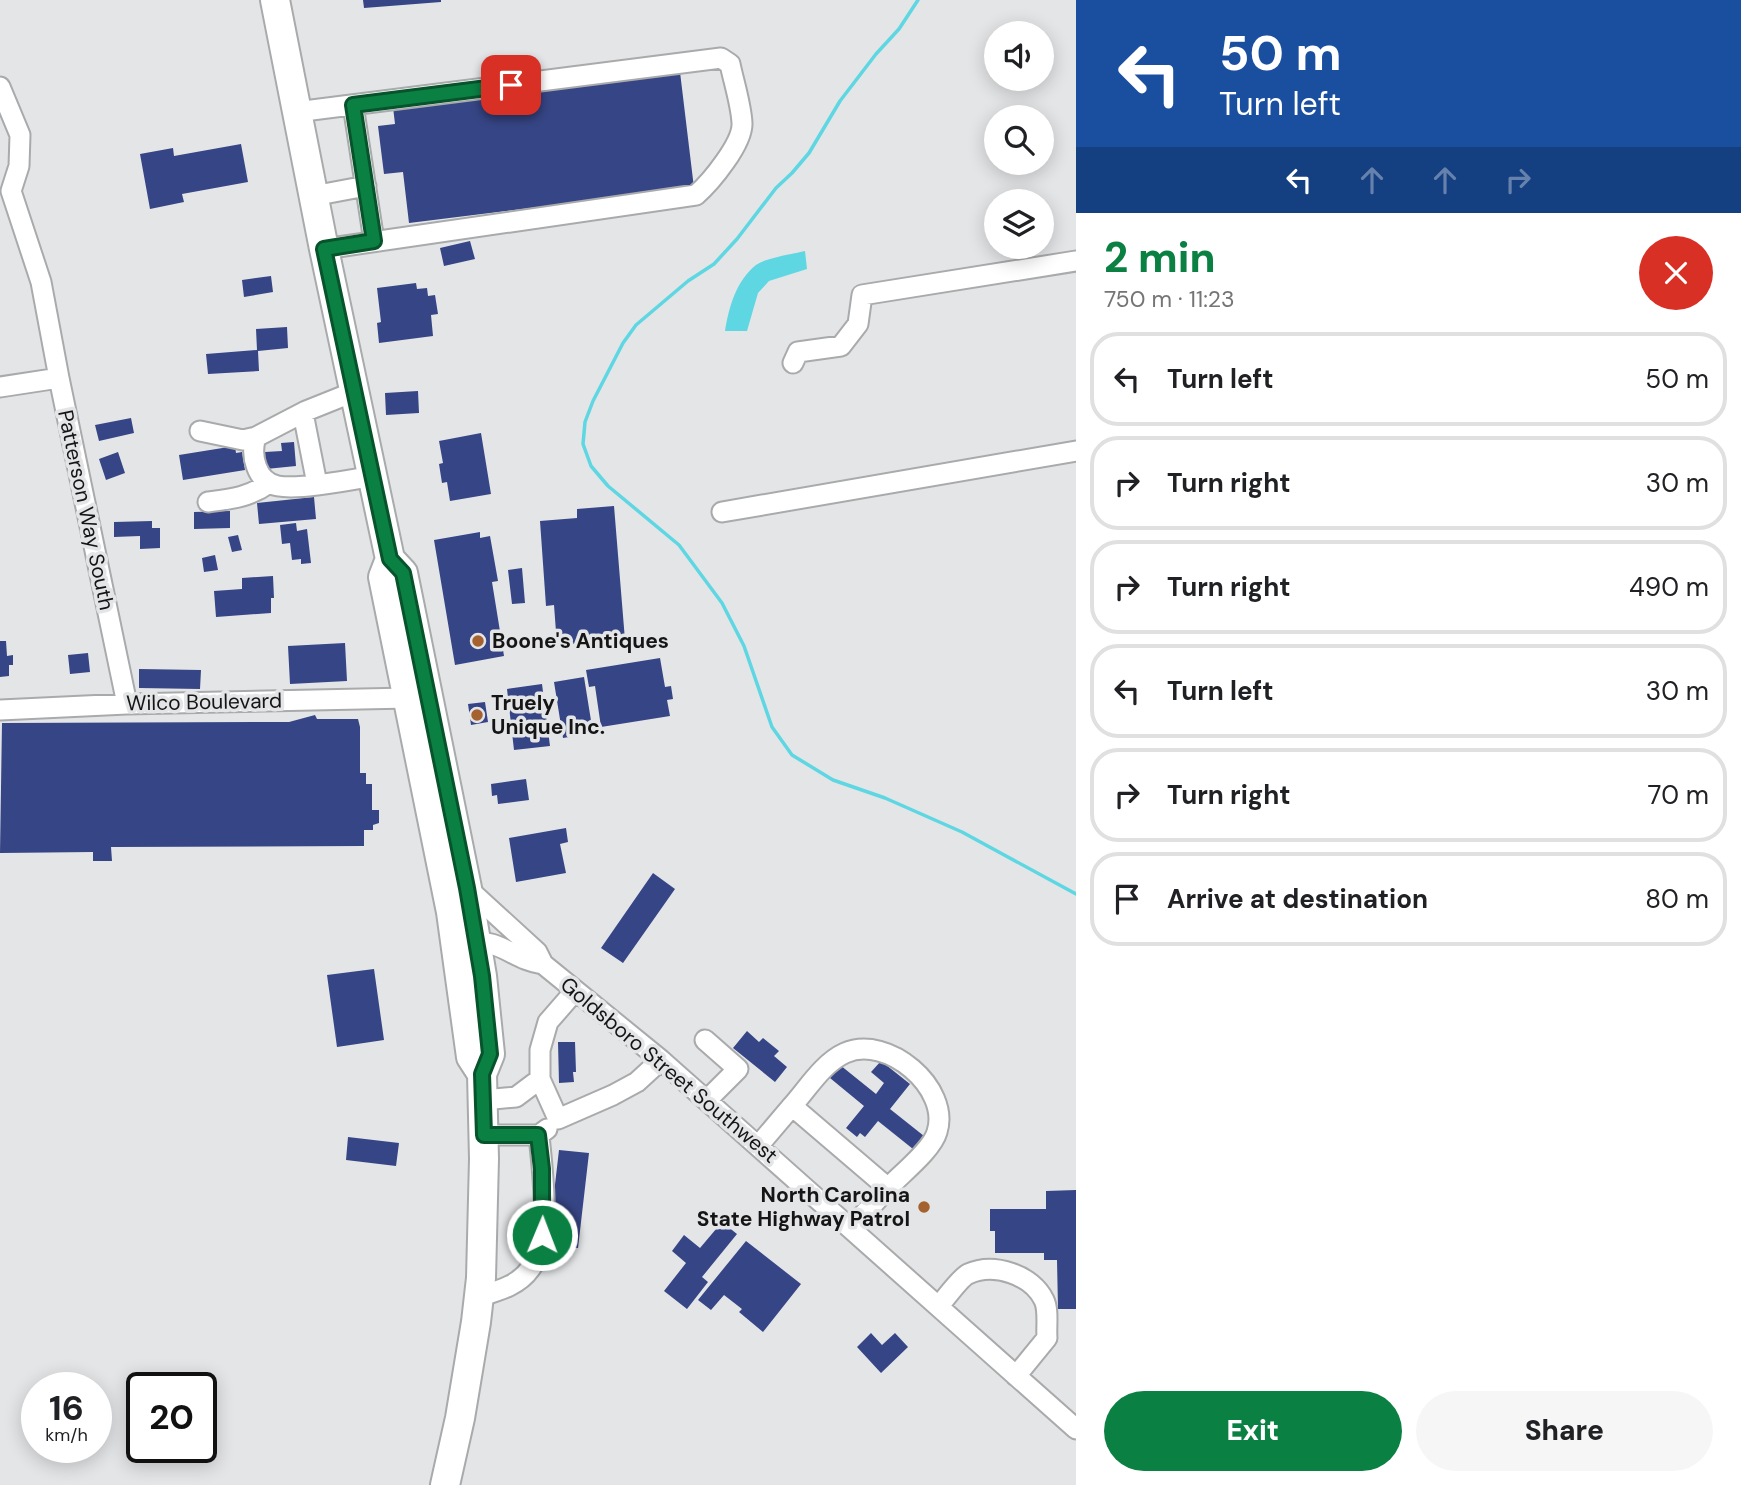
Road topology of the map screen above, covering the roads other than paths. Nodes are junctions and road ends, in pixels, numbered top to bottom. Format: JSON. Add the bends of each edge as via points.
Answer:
{"nodes":[{"id":1,"x":275,"y":0,"type":"edge"},
{"id":2,"x":0,"y":87,"type":"edge"},
{"id":3,"x":353,"y":105,"type":"junction"},
{"id":4,"x":296,"y":112,"type":"junction"},
{"id":5,"x":366,"y":186,"type":"junction"},
{"id":6,"x":6,"y":192,"type":"edge"},
{"id":7,"x":313,"y":195,"type":"junction"},
{"id":8,"x":374,"y":241,"type":"junction"},
{"id":9,"x":324,"y":249,"type":"junction"},
{"id":10,"x":1076,"y":261,"type":"edge"},
{"id":11,"x":793,"y":363,"type":"dead end"},
{"id":12,"x":59,"y":378,"type":"junction"},
{"id":13,"x":0,"y":387,"type":"edge"},
{"id":14,"x":356,"y":391,"type":"junction"},
{"id":15,"x":303,"y":413,"type":"junction"},
{"id":16,"x":200,"y":430,"type":"dead end"},
{"id":17,"x":256,"y":437,"type":"junction"},
{"id":18,"x":1074,"y":449,"type":"edge"},
{"id":19,"x":373,"y":476,"type":"junction"},
{"id":20,"x":269,"y":483,"type":"junction"},
{"id":21,"x":317,"y":484,"type":"junction"},
{"id":22,"x":208,"y":502,"type":"dead end"},
{"id":23,"x":722,"y":512,"type":"dead end"},
{"id":24,"x":390,"y":559,"type":"junction"},
{"id":25,"x":409,"y":698,"type":"junction"},
{"id":26,"x":127,"y":704,"type":"junction"},
{"id":27,"x":0,"y":710,"type":"edge"},
{"id":28,"x":467,"y":888,"type":"junction"},
{"id":29,"x":466,"y":943,"type":"junction"},
{"id":30,"x":516,"y":954,"type":"junction"},
{"id":31,"x":543,"y":964,"type":"junction"},
{"id":32,"x":482,"y":976,"type":"junction"},
{"id":33,"x":575,"y":991,"type":"junction"},
{"id":34,"x":705,"y":1040,"type":"dead end"},
{"id":35,"x":661,"y":1060,"type":"junction"},
{"id":36,"x":540,"y":1079,"type":"junction"},
{"id":37,"x":482,"y":1087,"type":"junction"},
{"id":38,"x":707,"y":1100,"type":"junction"},
{"id":39,"x":792,"y":1106,"type":"junction"},
{"id":40,"x":558,"y":1119,"type":"junction"},
{"id":41,"x":484,"y":1135,"type":"junction"},
{"id":42,"x":538,"y":1135,"type":"junction"},
{"id":43,"x":758,"y":1146,"type":"junction"},
{"id":44,"x":888,"y":1188,"type":"junction"},
{"id":45,"x":851,"y":1228,"type":"junction"},
{"id":46,"x":478,"y":1297,"type":"junction"},
{"id":47,"x":939,"y":1307,"type":"junction"},
{"id":48,"x":1016,"y":1376,"type":"junction"},
{"id":49,"x":1076,"y":1429,"type":"edge"},
{"id":50,"x":445,"y":1485,"type":"edge"}],
"edges":[{"from":1,"to":4,"type":"highway"},
{"from":2,"to":6,"type":"street","via":[[20,135],[19,166]]},
{"from":3,"to":4,"type":"street"},
{"from":3,"to":5,"type":"street"},
{"from":3,"to":8,"type":"street","via":[[721,58],[730,64],[743,125],[738,142],[696,195]]},
{"from":4,"to":7,"type":"highway"},
{"from":5,"to":7,"type":"street"},
{"from":5,"to":8,"type":"street"},
{"from":6,"to":12,"type":"street","name":"Patterson Way South","via":[[41,282]]},
{"from":7,"to":9,"type":"highway"},
{"from":8,"to":9,"type":"street"},
{"from":9,"to":14,"type":"highway"},
{"from":10,"to":11,"type":"street","via":[[862,295],[858,324],[841,346],[797,352]]},
{"from":12,"to":13,"type":"street"},
{"from":12,"to":26,"type":"street","name":"Patterson Way South"},
{"from":14,"to":15,"type":"street"},
{"from":14,"to":19,"type":"highway"},
{"from":15,"to":17,"type":"street"},
{"from":15,"to":21,"type":"street"},
{"from":16,"to":17,"type":"street","via":[[243,440]]},
{"from":17,"to":20,"type":"street","via":[[254,464]]},
{"from":18,"to":23,"type":"street"},
{"from":19,"to":21,"type":"street"},
{"from":19,"to":24,"type":"highway"},
{"from":20,"to":21,"type":"street","via":[[280,487]]},
{"from":20,"to":22,"type":"street","via":[[244,497]]},
{"from":24,"to":25,"type":"highway","via":[[383,577]]},
{"from":24,"to":28,"type":"highway","via":[[403,573]]},
{"from":25,"to":26,"type":"street","name":"Wilco Boulevard"},
{"from":25,"to":29,"type":"highway"},
{"from":26,"to":27,"type":"street","name":"Wilco Boulevard"},
{"from":28,"to":29,"type":"highway"},
{"from":28,"to":31,"type":"street","name":"Goldsboro Street Southwest","via":[[537,952]]},
{"from":29,"to":30,"type":"street","name":"Goldsboro Street Southwest","via":[[488,942]]},
{"from":29,"to":32,"type":"highway"},
{"from":29,"to":37,"type":"highway","via":[[471,1057]]},
{"from":30,"to":31,"type":"street","name":"Goldsboro Street Southwest"},
{"from":30,"to":32,"type":"street","via":[[496,961]]},
{"from":31,"to":33,"type":"street","name":"Goldsboro Street Southwest"},
{"from":32,"to":37,"type":"highway","via":[[490,1054]]},
{"from":33,"to":35,"type":"street","name":"Goldsboro Street Southwest"},
{"from":33,"to":36,"type":"street","via":[[548,1022],[540,1050]]},
{"from":34,"to":38,"type":"street","via":[[738,1069]]},
{"from":35,"to":38,"type":"street","name":"Goldsboro Street Southwest"},
{"from":35,"to":40,"type":"street","via":[[637,1082]]},
{"from":36,"to":37,"type":"street","via":[[516,1097]]},
{"from":36,"to":40,"type":"street"},
{"from":37,"to":41,"type":"highway"},
{"from":38,"to":43,"type":"street","name":"Goldsboro Street Southwest"},
{"from":39,"to":43,"type":"street"},
{"from":39,"to":44,"type":"street"},
{"from":39,"to":44,"type":"street","via":[[824,1068],[847,1052],[877,1049],[922,1077],[939,1116],[937,1133]]},
{"from":40,"to":42,"type":"street"},
{"from":41,"to":42,"type":"street"},
{"from":41,"to":46,"type":"highway"},
{"from":42,"to":46,"type":"street","via":[[543,1205],[539,1254],[529,1271],[506,1289]]},
{"from":43,"to":45,"type":"street","name":"Goldsboro Street Southwest"},
{"from":44,"to":45,"type":"street"},
{"from":45,"to":47,"type":"street","name":"Goldsboro Street Southwest"},
{"from":46,"to":50,"type":"highway"},
{"from":47,"to":48,"type":"street","name":"Goldsboro Street Southwest"},
{"from":47,"to":48,"type":"street","via":[[967,1274],[1011,1273],[1030,1280],[1046,1302],[1046,1338]]},
{"from":48,"to":49,"type":"street","name":"Goldsboro Street Southwest"}]}
